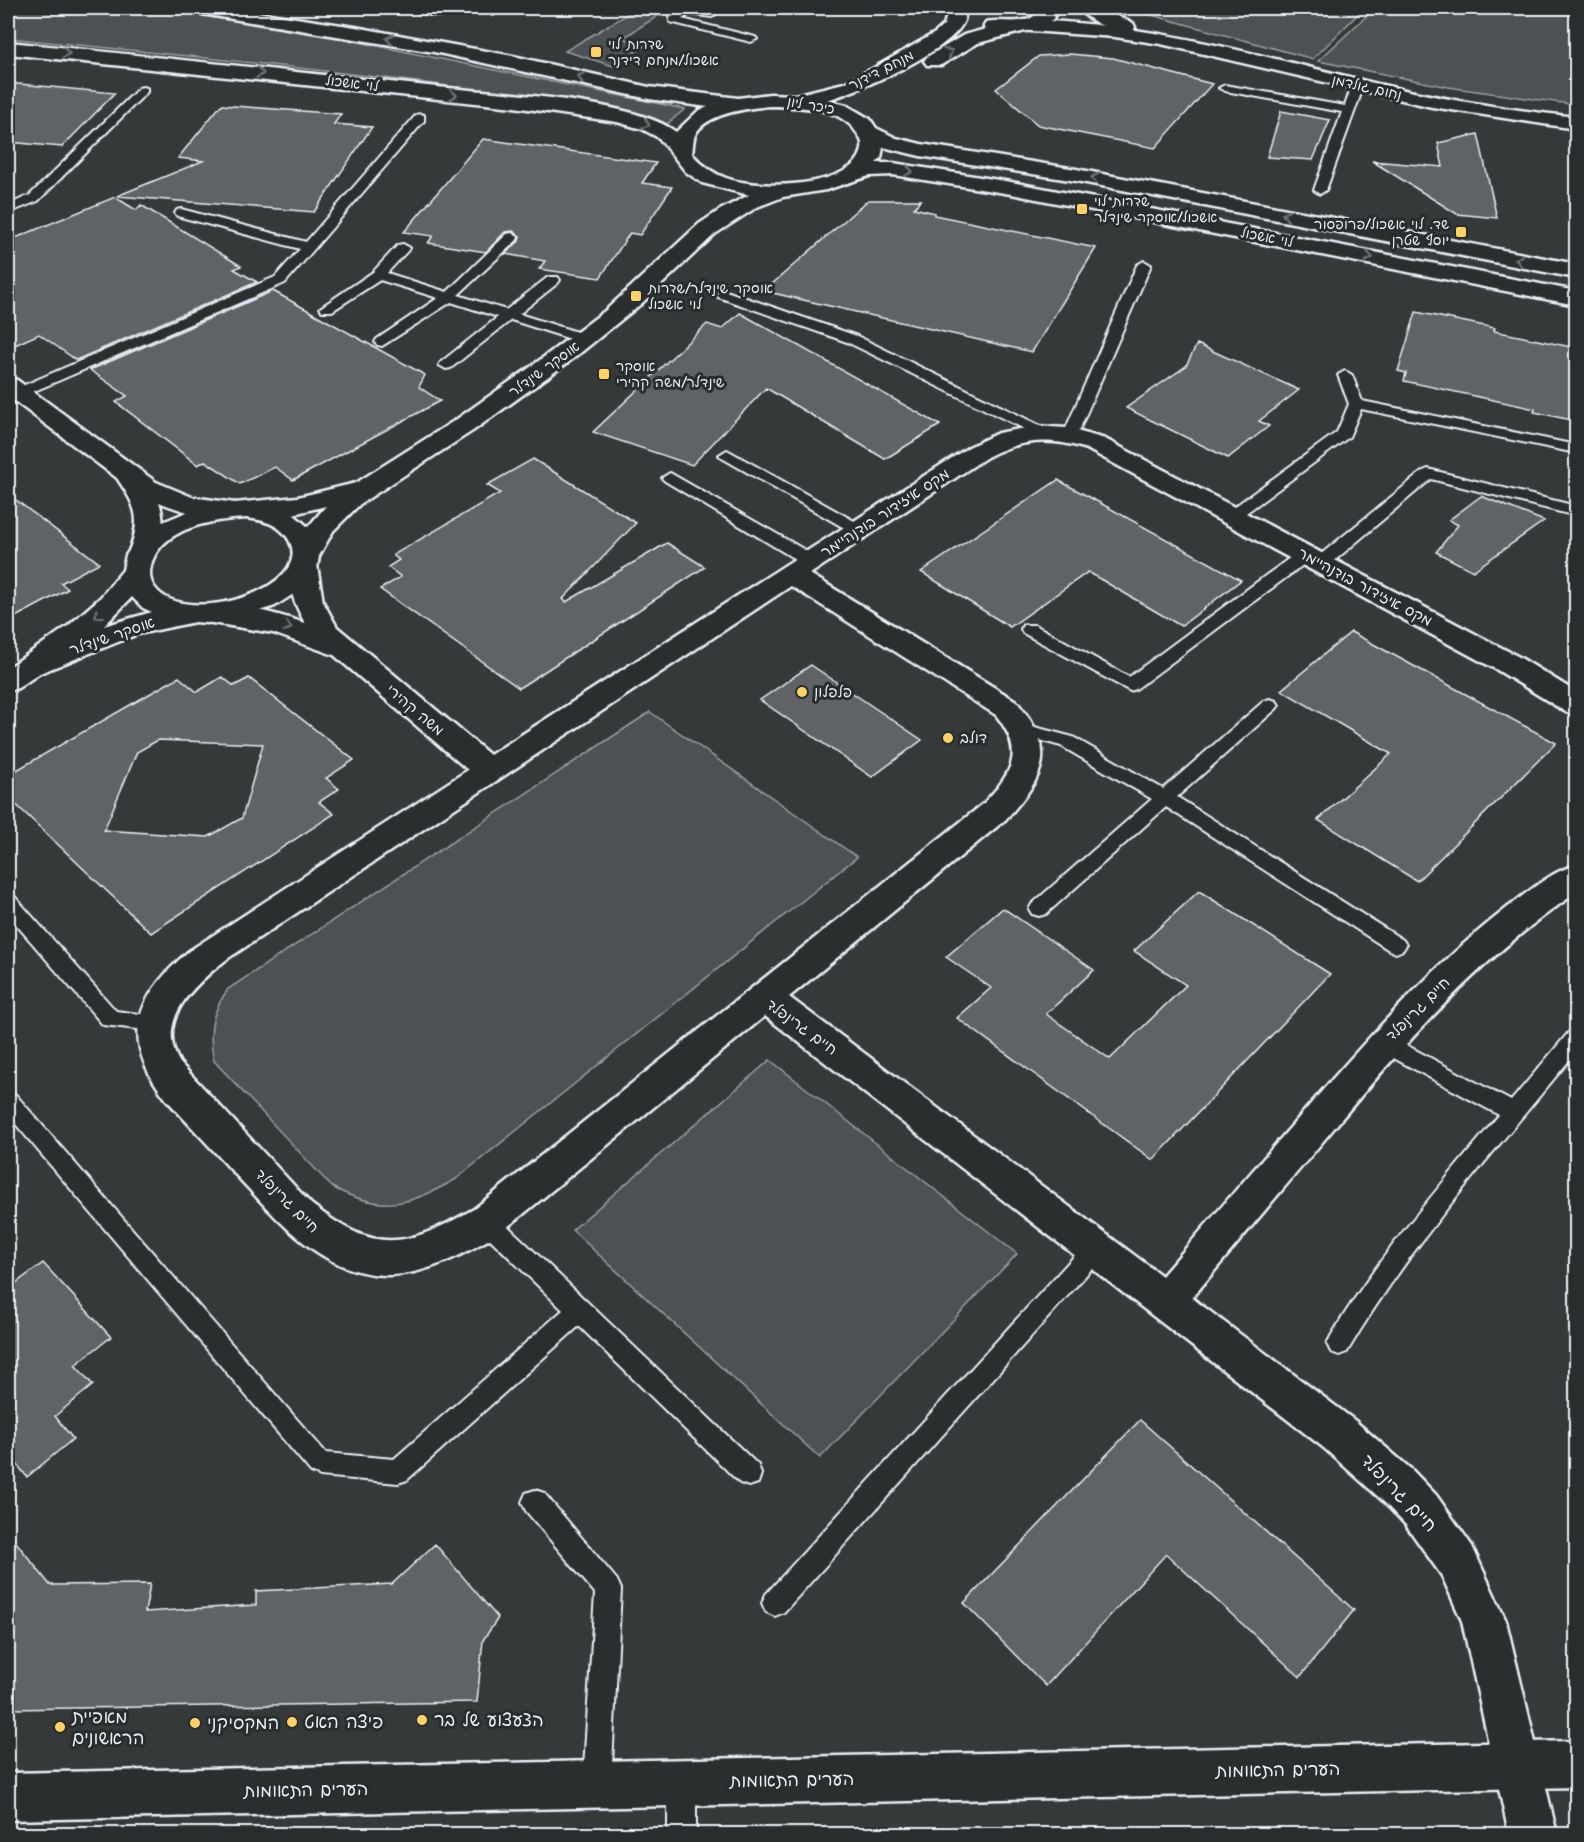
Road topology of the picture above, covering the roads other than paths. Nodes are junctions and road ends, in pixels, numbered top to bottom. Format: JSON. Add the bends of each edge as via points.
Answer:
{"nodes":[{"id":1,"x":196,"y":8,"type":"edge"},
{"id":2,"x":413,"y":8,"type":"edge"},
{"id":3,"x":718,"y":8,"type":"edge"},
{"id":4,"x":1049,"y":8,"type":"edge"},
{"id":5,"x":1087,"y":8,"type":"edge"},
{"id":6,"x":956,"y":9,"type":"edge"},
{"id":7,"x":448,"y":13,"type":"dead end"},
{"id":8,"x":1020,"y":26,"type":"junction"},
{"id":9,"x":1126,"y":27,"type":"junction"},
{"id":10,"x":1160,"y":37,"type":"junction"},
{"id":11,"x":751,"y":39,"type":"dead end"},
{"id":12,"x":8,"y":48,"type":"edge"},
{"id":13,"x":1358,"y":85,"type":"junction"},
{"id":14,"x":1225,"y":88,"type":"dead end"},
{"id":15,"x":143,"y":90,"type":"dead end"},
{"id":16,"x":786,"y":99,"type":"junction"},
{"id":17,"x":742,"y":102,"type":"junction"},
{"id":18,"x":1349,"y":110,"type":"junction"},
{"id":19,"x":420,"y":118,"type":"dead end"},
{"id":20,"x":1576,"y":123,"type":"edge"},
{"id":21,"x":868,"y":130,"type":"junction"},
{"id":22,"x":682,"y":154,"type":"junction"},
{"id":23,"x":701,"y":174,"type":"junction"},
{"id":24,"x":851,"y":174,"type":"junction"},
{"id":25,"x":1320,"y":190,"type":"dead end"},
{"id":26,"x":784,"y":191,"type":"junction"},
{"id":27,"x":8,"y":209,"type":"edge"},
{"id":28,"x":181,"y":213,"type":"dead end"},
{"id":29,"x":698,"y":234,"type":"junction"},
{"id":30,"x":512,"y":237,"type":"dead end"},
{"id":31,"x":309,"y":247,"type":"junction"},
{"id":32,"x":403,"y":248,"type":"dead end"},
{"id":33,"x":1144,"y":265,"type":"dead end"},
{"id":34,"x":1576,"y":271,"type":"edge"},
{"id":35,"x":378,"y":275,"type":"junction"},
{"id":36,"x":553,"y":280,"type":"dead end"},
{"id":37,"x":723,"y":294,"type":"dead end"},
{"id":38,"x":449,"y":297,"type":"junction"},
{"id":39,"x":1576,"y":298,"type":"edge"},
{"id":40,"x":327,"y":308,"type":"dead end"},
{"id":41,"x":509,"y":316,"type":"junction"},
{"id":42,"x":585,"y":339,"type":"junction"},
{"id":43,"x":382,"y":342,"type":"dead end"},
{"id":44,"x":446,"y":365,"type":"dead end"},
{"id":45,"x":1345,"y":375,"type":"dead end"},
{"id":46,"x":11,"y":392,"type":"edge"},
{"id":47,"x":1356,"y":404,"type":"junction"},
{"id":48,"x":1042,"y":432,"type":"junction"},
{"id":49,"x":1070,"y":435,"type":"junction"},
{"id":50,"x":1576,"y":449,"type":"edge"},
{"id":51,"x":727,"y":455,"type":"dead end"},
{"id":52,"x":130,"y":478,"type":"junction"},
{"id":53,"x":670,"y":478,"type":"dead end"},
{"id":54,"x":373,"y":483,"type":"junction"},
{"id":55,"x":240,"y":510,"type":"junction"},
{"id":56,"x":1576,"y":511,"type":"edge"},
{"id":57,"x":1232,"y":516,"type":"junction"},
{"id":58,"x":859,"y":530,"type":"junction"},
{"id":59,"x":1313,"y":559,"type":"junction"},
{"id":60,"x":304,"y":561,"type":"junction"},
{"id":61,"x":138,"y":564,"type":"junction"},
{"id":62,"x":801,"y":568,"type":"junction"},
{"id":63,"x":203,"y":615,"type":"junction"},
{"id":64,"x":1029,"y":629,"type":"dead end"},
{"id":65,"x":342,"y":649,"type":"junction"},
{"id":66,"x":19,"y":673,"type":"edge"},
{"id":67,"x":1270,"y":705,"type":"dead end"},
{"id":68,"x":1576,"y":705,"type":"edge"},
{"id":69,"x":1023,"y":730,"type":"junction"},
{"id":70,"x":489,"y":771,"type":"junction"},
{"id":71,"x":1165,"y":798,"type":"junction"},
{"id":72,"x":1576,"y":878,"type":"edge"},
{"id":73,"x":8,"y":902,"type":"edge"},
{"id":74,"x":1039,"y":909,"type":"dead end"},
{"id":75,"x":1396,"y":945,"type":"dead end"},
{"id":76,"x":765,"y":997,"type":"junction"},
{"id":77,"x":155,"y":1023,"type":"junction"},
{"id":78,"x":1576,"y":1038,"type":"edge"},
{"id":79,"x":1384,"y":1043,"type":"junction"},
{"id":80,"x":8,"y":1101,"type":"edge"},
{"id":81,"x":1515,"y":1113,"type":"junction"},
{"id":82,"x":487,"y":1221,"type":"junction"},
{"id":83,"x":1096,"y":1248,"type":"junction"},
{"id":84,"x":1165,"y":1300,"type":"junction"},
{"id":85,"x":580,"y":1310,"type":"junction"},
{"id":86,"x":1339,"y":1344,"type":"dead end"},
{"id":87,"x":749,"y":1474,"type":"dead end"},
{"id":88,"x":535,"y":1502,"type":"dead end"},
{"id":89,"x":775,"y":1603,"type":"dead end"},
{"id":90,"x":1576,"y":1764,"type":"edge"},
{"id":91,"x":1516,"y":1765,"type":"junction"},
{"id":92,"x":682,"y":1782,"type":"junction"},
{"id":93,"x":597,"y":1784,"type":"junction"},
{"id":94,"x":8,"y":1797,"type":"edge"},
{"id":95,"x":682,"y":1834,"type":"edge"},
{"id":96,"x":1533,"y":1834,"type":"edge"}],
"edges":[{"from":17,"to":1,"type":"street","one_way":true,"via":[[663,96],[422,44]]},
{"from":2,"to":7,"type":"lane"},
{"from":3,"to":11,"type":"lane","via":[[708,15],[687,10],[674,20]]},
{"from":4,"to":8,"type":"street","via":[[1044,18]]},
{"from":4,"to":9,"type":"street","name":"נחום גולדמן"},
{"from":5,"to":9,"type":"street"},
{"from":6,"to":8,"type":"street","via":[[967,20],[979,24]]},
{"from":6,"to":16,"type":"street","name":"מנחם דידנר","via":[[954,25],[942,37],[877,74],[831,92]]},
{"from":8,"to":10,"type":"street","name":"נחום גולדמן","via":[[1094,28]]},
{"from":21,"to":8,"type":"street","name":"מנחם דידנר","one_way":true,"via":[[862,118],[872,99],[971,39]]},
{"from":9,"to":10,"type":"street","name":"נחום גולדמן"},
{"from":10,"to":13,"type":"street","name":"נחום גולדמן"},
{"from":12,"to":22,"type":"street","name":"לוי אשכול","one_way":true,"via":[[287,76],[609,115],[657,128],[672,139]]},
{"from":13,"to":18,"type":"lane"},
{"from":13,"to":20,"type":"street","name":"נחום גולדמן","via":[[1454,106]]},
{"from":14,"to":18,"type":"lane"},
{"from":15,"to":27,"type":"lane","via":[[34,198]]},
{"from":16,"to":17,"type":"street","name":"כיכר ליון"},
{"from":16,"to":21,"type":"street","name":"כיכר ליון","via":[[834,108]]},
{"from":17,"to":22,"type":"street","name":"כיכר ליון","via":[[707,114],[690,125],[682,139]]},
{"from":18,"to":25,"type":"lane"},
{"from":19,"to":31,"type":"lane"},
{"from":21,"to":24,"type":"street","via":[[871,155]]},
{"from":34,"to":21,"type":"street","name":"לוי אשכול","one_way":true,"via":[[1068,173],[907,147]]},
{"from":22,"to":23,"type":"street"},
{"from":23,"to":26,"type":"street","via":[[737,187]]},
{"from":23,"to":29,"type":"street","name":"אוסקר שינדלר","via":[[711,187],[713,199]]},
{"from":24,"to":26,"type":"street","via":[[815,187]]},
{"from":24,"to":39,"type":"street","name":"לוי אשכול","one_way":true,"via":[[898,170],[1011,188]]},
{"from":26,"to":29,"type":"street","name":"אוסקר שינדלר","via":[[744,205]]},
{"from":28,"to":31,"type":"lane"},
{"from":29,"to":42,"type":"street","name":"אוסקר שינדלר","via":[[650,283]]},
{"from":30,"to":38,"type":"lane"},
{"from":31,"to":46,"type":"lane","via":[[280,280]]},
{"from":32,"to":35,"type":"lane"},
{"from":33,"to":49,"type":"lane"},
{"from":35,"to":38,"type":"lane"},
{"from":35,"to":40,"type":"lane"},
{"from":36,"to":41,"type":"lane"},
{"from":37,"to":48,"type":"lane","via":[[852,339]]},
{"from":38,"to":41,"type":"lane"},
{"from":38,"to":43,"type":"lane"},
{"from":41,"to":42,"type":"lane"},
{"from":41,"to":44,"type":"lane"},
{"from":42,"to":54,"type":"street","name":"אוסקר שינדלר","via":[[491,407]]},
{"from":45,"to":47,"type":"lane"},
{"from":46,"to":52,"type":"street"},
{"from":47,"to":50,"type":"lane"},
{"from":47,"to":57,"type":"lane","via":[[1344,434]]},
{"from":48,"to":49,"type":"street","name":"מקס איזידור בודנהיימר"},
{"from":48,"to":58,"type":"street","name":"מקס איזידור בודנהיימר","via":[[1015,435],[989,445]]},
{"from":49,"to":57,"type":"street","name":"מקס איזידור בודנהיימר","via":[[1103,447]]},
{"from":51,"to":58,"type":"lane"},
{"from":52,"to":55,"type":"street","via":[[187,504]]},
{"from":52,"to":61,"type":"street","via":[[146,496],[150,510],[149,536]]},
{"from":53,"to":62,"type":"lane"},
{"from":54,"to":55,"type":"street","name":"אוסקר שינדלר","via":[[311,503]]},
{"from":54,"to":60,"type":"street","name":"אוסקר שינדלר","via":[[324,524],[309,545]]},
{"from":55,"to":60,"type":"street","via":[[270,514],[289,522],[304,541]]},
{"from":55,"to":61,"type":"street","via":[[195,517],[172,527],[154,540]]},
{"from":56,"to":59,"type":"lane","via":[[1428,474]]},
{"from":57,"to":59,"type":"street","name":"מקס איזידור בודנהיימר"},
{"from":58,"to":62,"type":"street","name":"מקס איזידור בודנהיימר"},
{"from":59,"to":64,"type":"lane","via":[[1130,684]]},
{"from":59,"to":68,"type":"street","name":"מקס איזידור בודנהיימר","via":[[1509,664]]},
{"from":60,"to":63,"type":"street","via":[[292,582],[262,602],[237,611]]},
{"from":60,"to":65,"type":"street","name":"משה קהירי","via":[[306,593],[316,618]]},
{"from":61,"to":63,"type":"street","via":[[140,588],[152,601],[171,611]]},
{"from":61,"to":66,"type":"street","name":"אוסקר שינדלר","one_way":true,"via":[[123,590],[104,610]]},
{"from":62,"to":69,"type":"street","via":[[992,698]]},
{"from":62,"to":70,"type":"street","name":"חיים גרינפלד"},
{"from":63,"to":65,"type":"street","name":"משה קהירי","one_way":true,"via":[[234,615],[274,623]]},
{"from":63,"to":66,"type":"street","name":"אוסקר שינדלר","via":[[130,628]]},
{"from":65,"to":70,"type":"street","name":"משה קהירי"},
{"from":67,"to":71,"type":"lane"},
{"from":69,"to":71,"type":"lane","via":[[1066,741]]},
{"from":69,"to":76,"type":"street","via":[[1028,740],[1029,763],[1017,786],[994,812]]},
{"from":70,"to":77,"type":"street","name":"חיים גרינפלד","via":[[195,964],[167,994]]},
{"from":71,"to":74,"type":"lane"},
{"from":71,"to":75,"type":"lane"},
{"from":72,"to":79,"type":"street","name":"חיים גרינפלד","via":[[1484,944]]},
{"from":73,"to":77,"type":"lane","via":[[110,1019]]},
{"from":76,"to":82,"type":"street","name":"חיים גרינפלד"},
{"from":76,"to":83,"type":"street","name":"חיים גרינפלד"},
{"from":77,"to":82,"type":"street","name":"חיים גרינפלד","via":[[156,1050],[169,1076],[298,1216],[335,1245],[374,1257],[414,1255],[452,1242]]},
{"from":78,"to":81,"type":"lane"},
{"from":79,"to":81,"type":"lane"},
{"from":79,"to":84,"type":"street","name":"חיים גרינפלד"},
{"from":80,"to":85,"type":"lane","via":[[320,1464],[398,1471]]},
{"from":81,"to":86,"type":"lane","via":[[1403,1247],[1368,1294]]},
{"from":82,"to":85,"type":"lane"},
{"from":83,"to":84,"type":"street","name":"חיים גרינפלד"},
{"from":83,"to":89,"type":"lane"},
{"from":84,"to":91,"type":"street","name":"חיים גרינפלד","via":[[1339,1434],[1398,1486],[1440,1534],[1484,1621]]},
{"from":85,"to":87,"type":"lane"},
{"from":88,"to":93,"type":"lane","via":[[608,1589]]},
{"from":90,"to":91,"type":"street","name":"הערים התאומות"},
{"from":91,"to":92,"type":"street","name":"הערים התאומות"},
{"from":91,"to":96,"type":"street","name":"חיים גרינפלד"},
{"from":92,"to":93,"type":"street","name":"הערים התאומות"},
{"from":92,"to":95,"type":"lane"},
{"from":93,"to":94,"type":"street","name":"הערים התאומות"}]}
